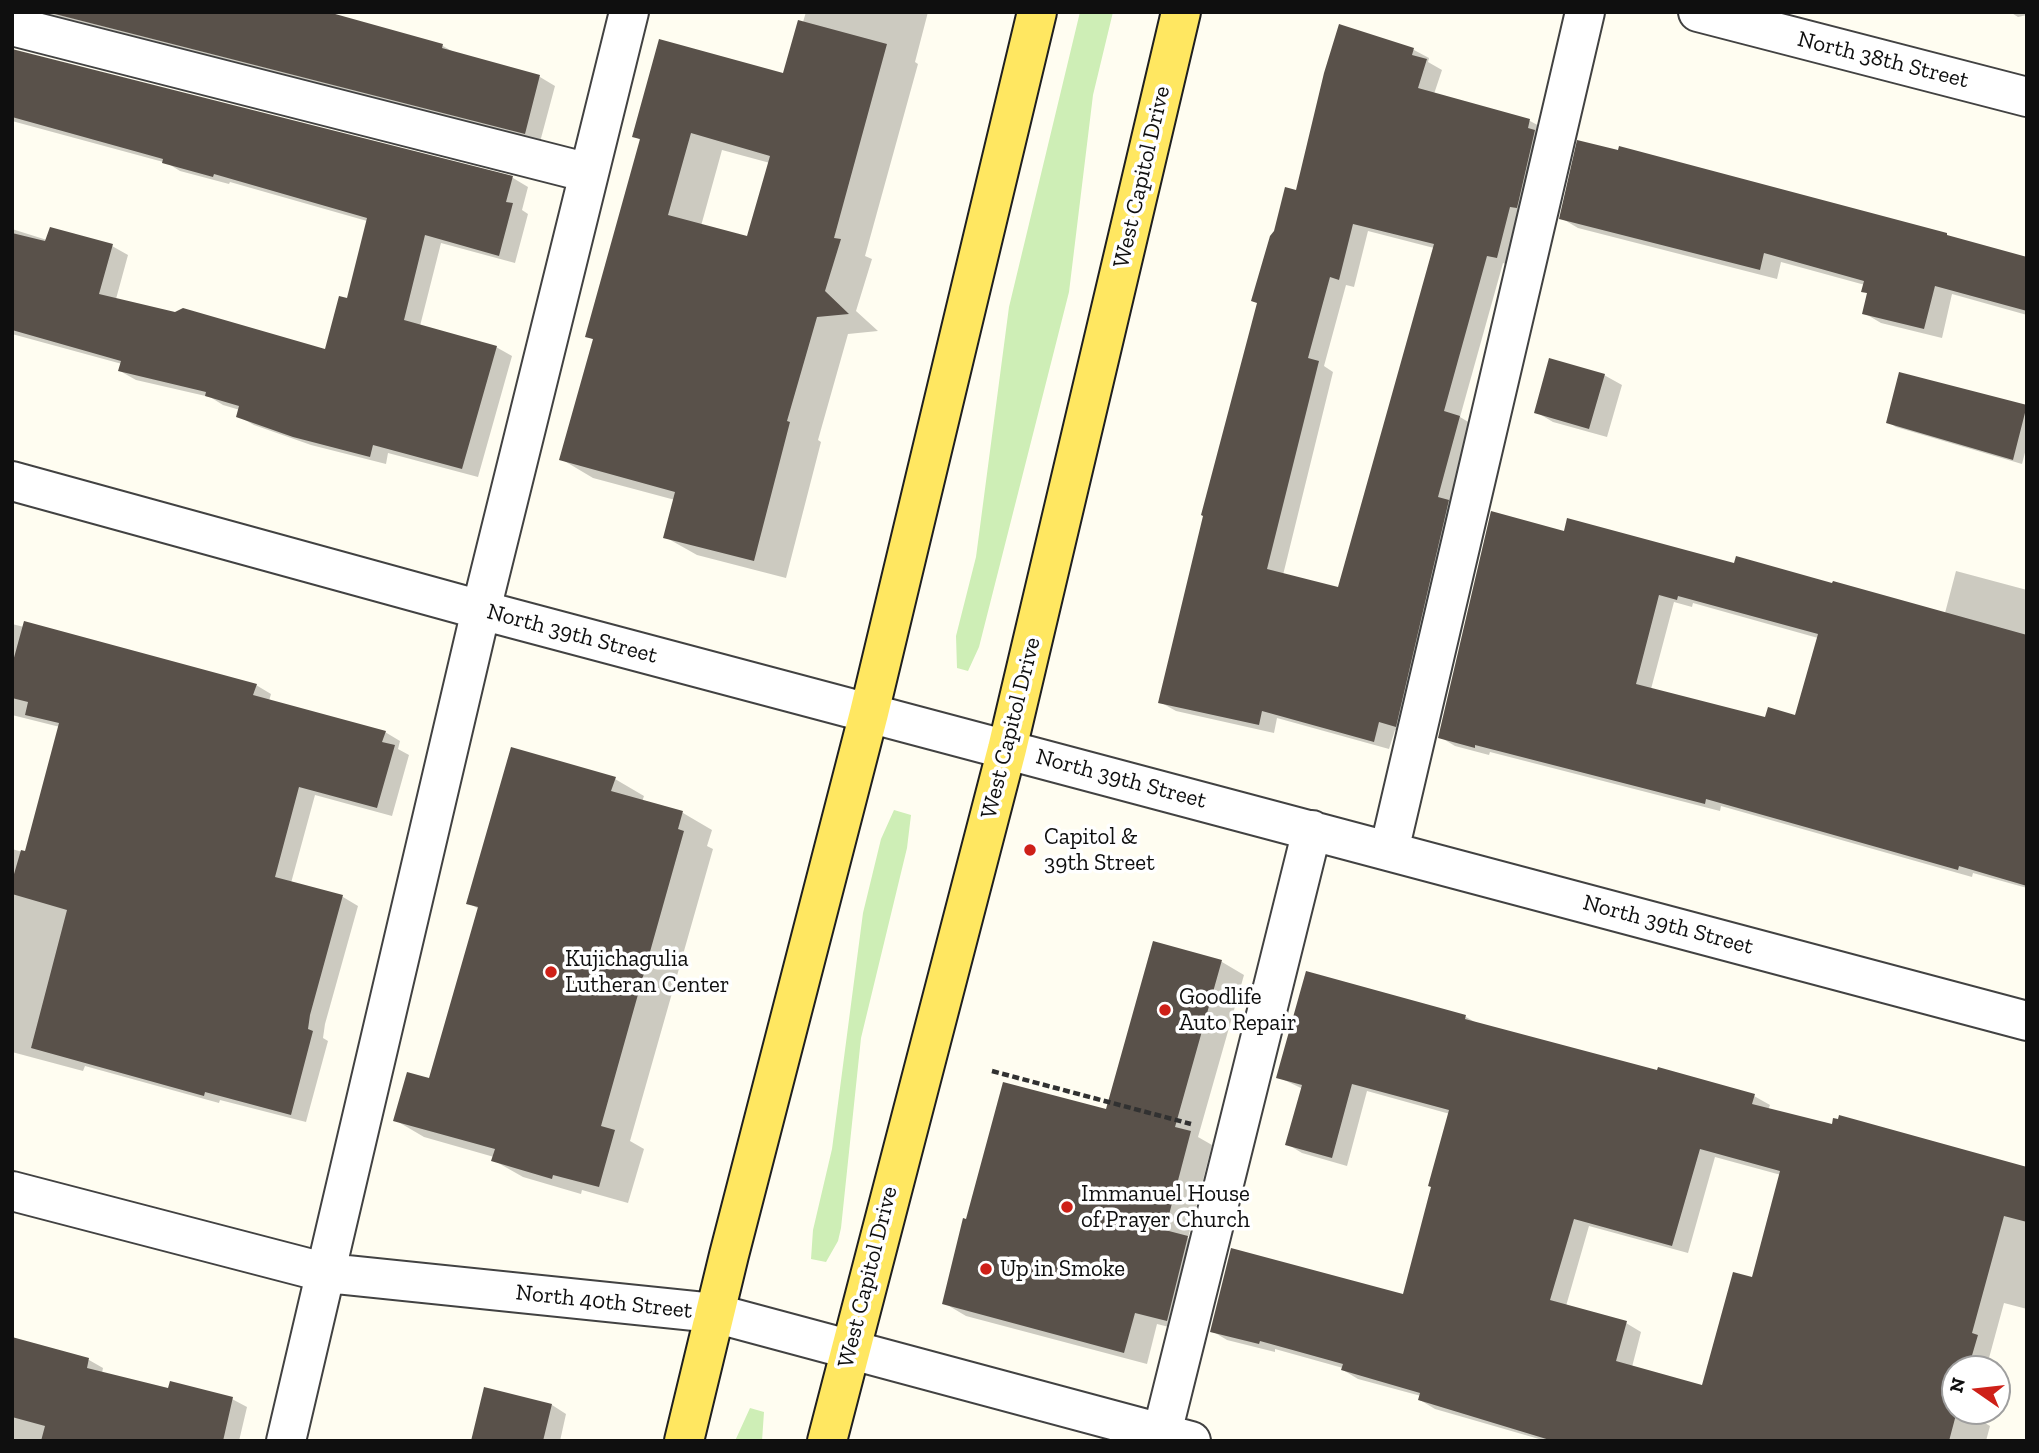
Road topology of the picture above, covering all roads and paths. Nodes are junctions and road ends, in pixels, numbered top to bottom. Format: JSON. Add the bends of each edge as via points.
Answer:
{"nodes":[{"id":1,"x":629,"y":12,"type":"edge"},
{"id":2,"x":1037,"y":12,"type":"edge"},
{"id":3,"x":1181,"y":12,"type":"edge"},
{"id":4,"x":1585,"y":12,"type":"edge"},
{"id":5,"x":1698,"y":12,"type":"edge"},
{"id":6,"x":12,"y":26,"type":"edge"},
{"id":7,"x":2027,"y":97,"type":"edge"},
{"id":8,"x":589,"y":173,"type":"junction"},
{"id":9,"x":12,"y":481,"type":"edge"},
{"id":10,"x":481,"y":610,"type":"junction"},
{"id":11,"x":869,"y":713,"type":"junction"},
{"id":12,"x":1007,"y":749,"type":"junction"},
{"id":13,"x":1312,"y":830,"type":"junction"},
{"id":14,"x":1389,"y":851,"type":"junction"},
{"id":15,"x":2027,"y":1021,"type":"edge"},
{"id":16,"x":992,"y":1071,"type":"dead end"},
{"id":17,"x":1236,"y":1136,"type":"junction"},
{"id":18,"x":12,"y":1191,"type":"edge"},
{"id":19,"x":327,"y":1273,"type":"junction"},
{"id":20,"x":714,"y":1313,"type":"junction"},
{"id":21,"x":850,"y":1350,"type":"junction"},
{"id":22,"x":1171,"y":1438,"type":"edge"},
{"id":23,"x":286,"y":1441,"type":"edge"},
{"id":24,"x":684,"y":1441,"type":"edge"},
{"id":25,"x":827,"y":1441,"type":"edge"}],
"edges":[{"from":1,"to":8,"type":"street"},
{"from":2,"to":11,"type":"main road"},
{"from":3,"to":12,"type":"main road","name":"West Capitol Drive"},
{"from":4,"to":14,"type":"street"},
{"from":5,"to":7,"type":"street","name":"North 38th Street"},
{"from":6,"to":8,"type":"street"},
{"from":8,"to":10,"type":"street"},
{"from":9,"to":10,"type":"street","name":"North 39th Street"},
{"from":10,"to":11,"type":"street","name":"North 39th Street"},
{"from":10,"to":19,"type":"street"},
{"from":11,"to":12,"type":"street","name":"North 39th Street"},
{"from":11,"to":20,"type":"main road"},
{"from":12,"to":13,"type":"street","name":"North 39th Street"},
{"from":12,"to":21,"type":"main road","name":"West Capitol Drive"},
{"from":13,"to":14,"type":"street","name":"North 39th Street"},
{"from":13,"to":17,"type":"street"},
{"from":14,"to":15,"type":"street","name":"North 39th Street"},
{"from":16,"to":17,"type":"path"},
{"from":17,"to":22,"type":"street"},
{"from":18,"to":19,"type":"street","name":"North 40th Street"},
{"from":19,"to":20,"type":"street","name":"North 40th Street"},
{"from":19,"to":23,"type":"street"},
{"from":20,"to":21,"type":"street","name":"North 40th Street"},
{"from":20,"to":24,"type":"main road"},
{"from":21,"to":22,"type":"street","name":"North 40th Street"},
{"from":21,"to":25,"type":"main road","name":"West Capitol Drive"}]}
